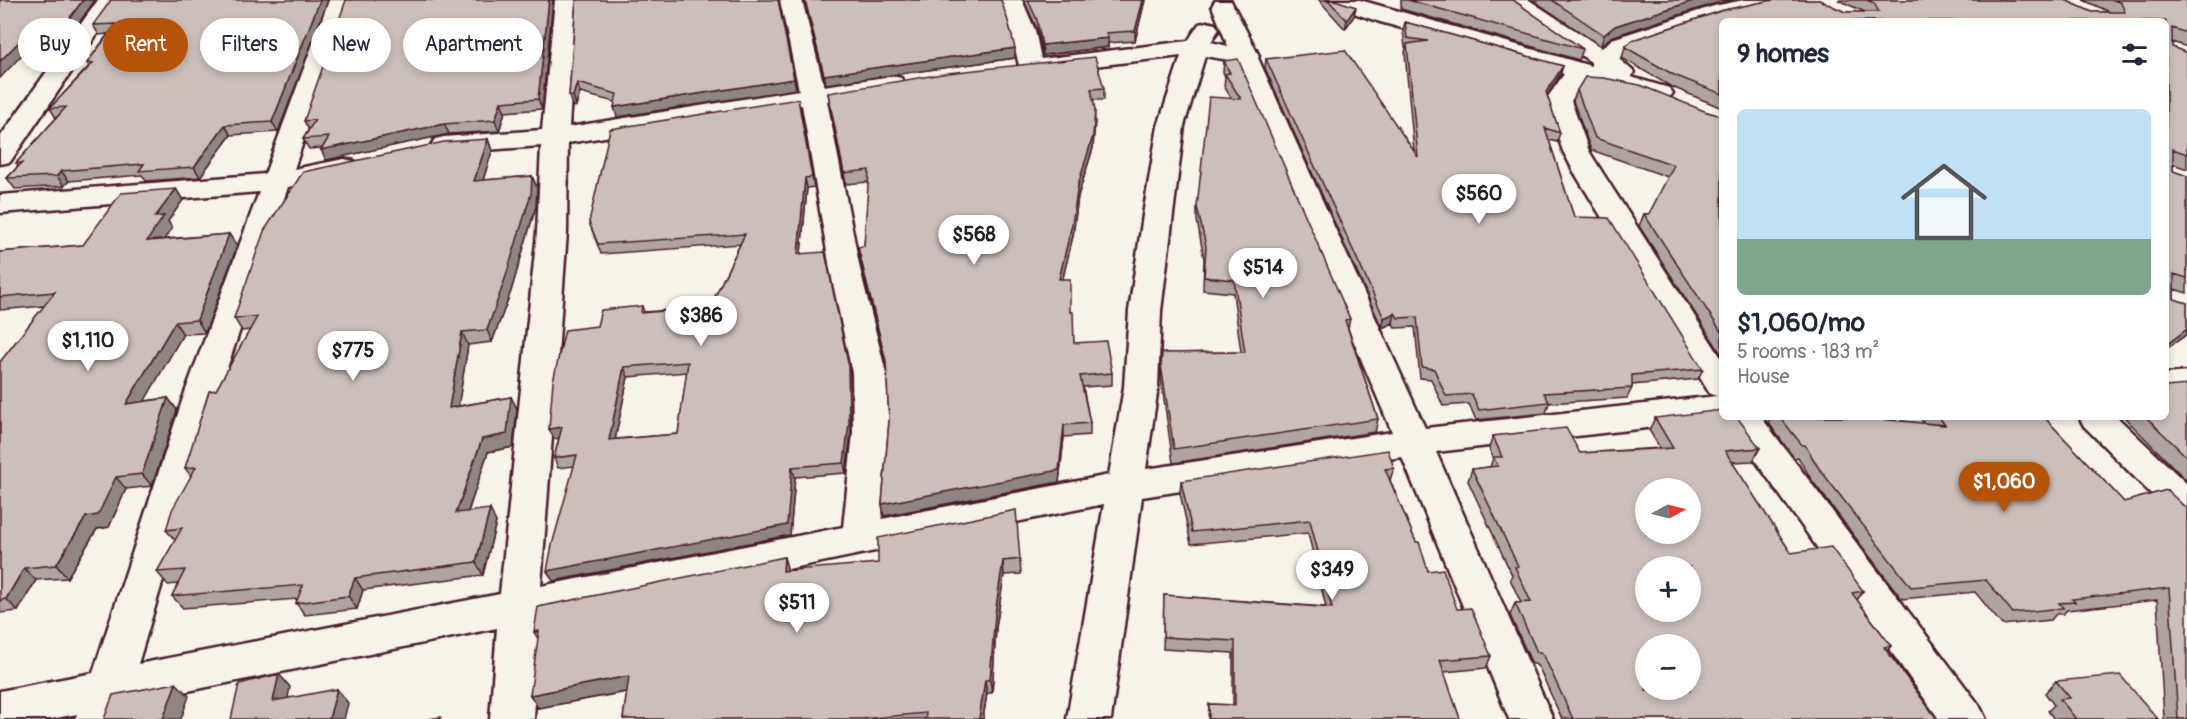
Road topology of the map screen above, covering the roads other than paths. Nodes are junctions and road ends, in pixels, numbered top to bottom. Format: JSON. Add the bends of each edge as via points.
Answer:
{"nodes":[{"id":1,"x":110,"y":0,"type":"edge"},
{"id":2,"x":340,"y":0,"type":"edge"},
{"id":3,"x":566,"y":0,"type":"edge"},
{"id":4,"x":791,"y":0,"type":"edge"},
{"id":5,"x":1011,"y":0,"type":"edge"},
{"id":6,"x":1338,"y":0,"type":"edge"},
{"id":7,"x":1514,"y":0,"type":"edge"},
{"id":8,"x":1777,"y":0,"type":"edge"},
{"id":9,"x":1224,"y":3,"type":"edge"},
{"id":10,"x":1196,"y":47,"type":"junction"},
{"id":11,"x":1246,"y":56,"type":"junction"},
{"id":12,"x":1604,"y":70,"type":"junction"},
{"id":13,"x":915,"y":80,"type":"edge"},
{"id":14,"x":813,"y":95,"type":"junction"},
{"id":15,"x":1670,"y":97,"type":"edge"},
{"id":16,"x":555,"y":137,"type":"junction"},
{"id":17,"x":426,"y":149,"type":"edge"},
{"id":18,"x":0,"y":156,"type":"edge"},
{"id":19,"x":368,"y":162,"type":"edge"},
{"id":20,"x":274,"y":182,"type":"junction"},
{"id":21,"x":0,"y":204,"type":"edge"},
{"id":22,"x":1719,"y":381,"type":"edge"},
{"id":23,"x":2187,"y":384,"type":"edge"},
{"id":24,"x":2169,"y":386,"type":"edge"},
{"id":25,"x":1719,"y":408,"type":"edge"},
{"id":26,"x":1744,"y":420,"type":"edge"},
{"id":27,"x":2099,"y":420,"type":"edge"},
{"id":28,"x":1414,"y":442,"type":"junction"},
{"id":29,"x":1126,"y":486,"type":"junction"},
{"id":30,"x":2187,"y":507,"type":"edge"},
{"id":31,"x":861,"y":539,"type":"junction"},
{"id":32,"x":519,"y":607,"type":"junction"},
{"id":33,"x":103,"y":704,"type":"edge"},
{"id":34,"x":0,"y":710,"type":"edge"},
{"id":35,"x":512,"y":719,"type":"edge"},
{"id":36,"x":1089,"y":719,"type":"edge"},
{"id":37,"x":1531,"y":719,"type":"edge"},
{"id":38,"x":1964,"y":719,"type":"edge"}],
"edges":[{"from":1,"to":18,"type":"street"},
{"from":2,"to":20,"type":"street"},
{"from":3,"to":16,"type":"street"},
{"from":4,"to":14,"type":"street"},
{"from":5,"to":10,"type":"street","via":[[1023,30],[1020,67]]},
{"from":6,"to":12,"type":"street"},
{"from":7,"to":12,"type":"street"},
{"from":8,"to":12,"type":"street","via":[[1714,13],[1620,44]]},
{"from":9,"to":10,"type":"street"},
{"from":9,"to":11,"type":"street"},
{"from":10,"to":11,"type":"street"},
{"from":10,"to":29,"type":"street","via":[[1171,126]]},
{"from":11,"to":28,"type":"street"},
{"from":12,"to":15,"type":"street"},
{"from":12,"to":22,"type":"street","via":[[1572,79],[1558,101],[1576,151]]},
{"from":13,"to":14,"type":"street"},
{"from":14,"to":16,"type":"street"},
{"from":14,"to":31,"type":"street","via":[[869,373],[871,433]]},
{"from":16,"to":17,"type":"street"},
{"from":16,"to":32,"type":"street","via":[[551,243]]},
{"from":19,"to":20,"type":"street"},
{"from":20,"to":21,"type":"street"},
{"from":20,"to":33,"type":"street","via":[[200,398]]},
{"from":23,"to":24,"type":"street"},
{"from":25,"to":28,"type":"street"},
{"from":26,"to":38,"type":"street"},
{"from":27,"to":30,"type":"street"},
{"from":28,"to":29,"type":"street"},
{"from":28,"to":37,"type":"street"},
{"from":29,"to":31,"type":"street"},
{"from":29,"to":36,"type":"street"},
{"from":31,"to":32,"type":"street"},
{"from":32,"to":33,"type":"street"},
{"from":32,"to":35,"type":"street"},
{"from":33,"to":34,"type":"street"}]}
